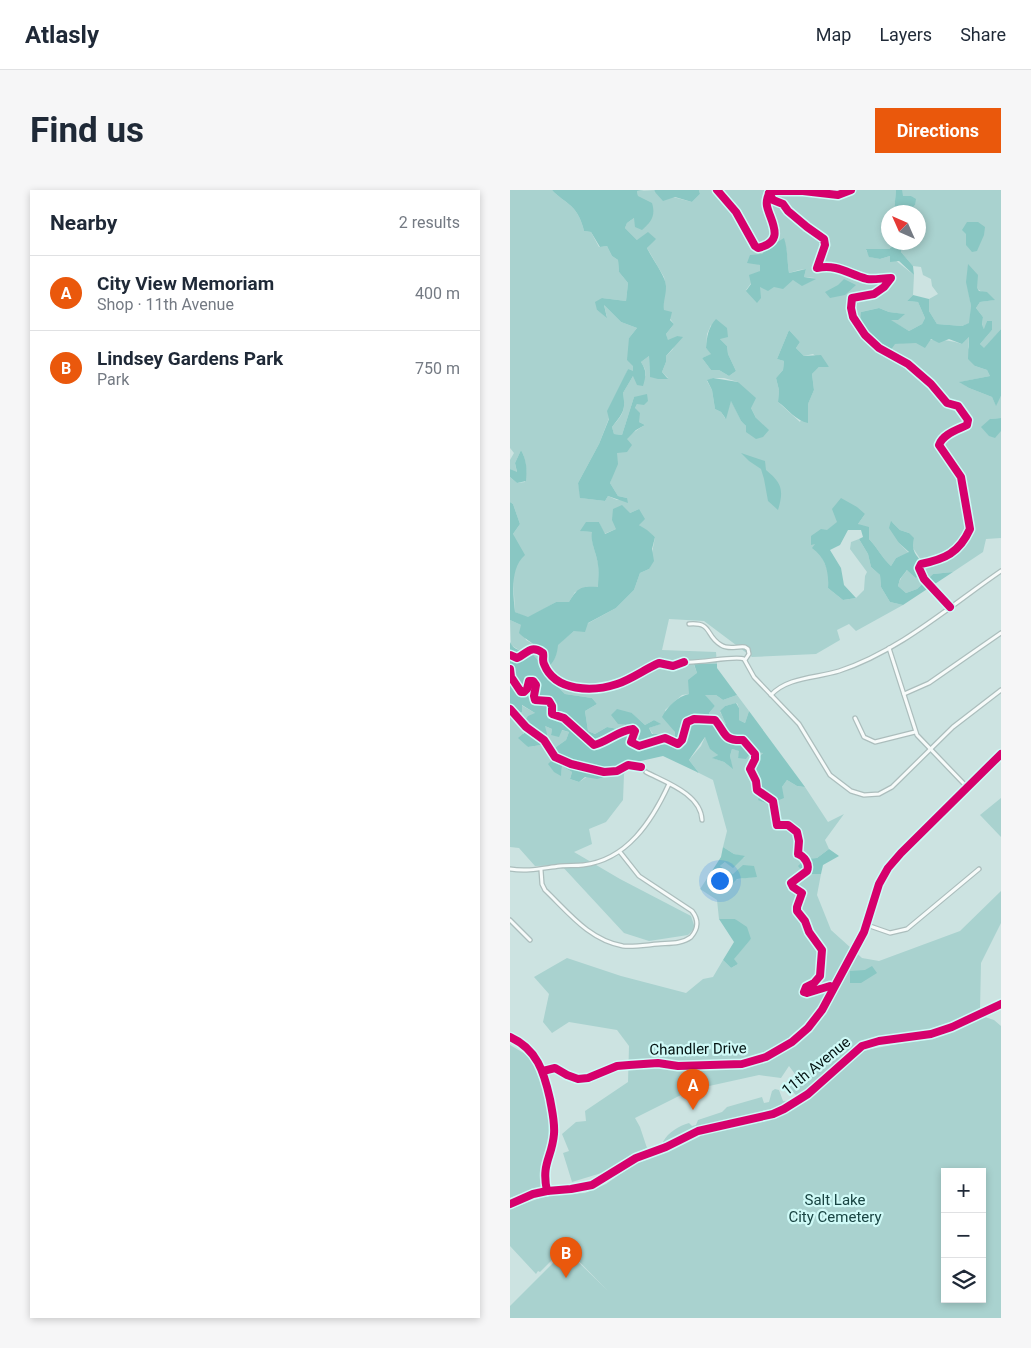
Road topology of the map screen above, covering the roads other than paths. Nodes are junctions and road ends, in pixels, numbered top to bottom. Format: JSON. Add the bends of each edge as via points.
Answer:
{"nodes":[{"id":1,"x":1001,"y":570,"type":"edge"},
{"id":2,"x":689,"y":624,"type":"dead end"},
{"id":3,"x":1001,"y":633,"type":"edge"},
{"id":4,"x":889,"y":648,"type":"junction"},
{"id":5,"x":745,"y":660,"type":"junction"},
{"id":6,"x":684,"y":662,"type":"dead end"},
{"id":7,"x":1001,"y":690,"type":"edge"},
{"id":8,"x":904,"y":694,"type":"junction"},
{"id":9,"x":771,"y":695,"type":"junction"},
{"id":10,"x":854,"y":718,"type":"dead end"},
{"id":11,"x":915,"y":732,"type":"junction"},
{"id":12,"x":930,"y":750,"type":"junction"},
{"id":13,"x":1001,"y":754,"type":"edge"},
{"id":14,"x":646,"y":772,"type":"dead end"},
{"id":15,"x":668,"y":784,"type":"junction"},
{"id":16,"x":967,"y":787,"type":"junction"},
{"id":17,"x":702,"y":820,"type":"dead end"},
{"id":18,"x":620,"y":852,"type":"junction"},
{"id":19,"x":510,"y":869,"type":"edge"},
{"id":20,"x":980,"y":869,"type":"dead end"},
{"id":21,"x":541,"y":870,"type":"junction"},
{"id":22,"x":510,"y":920,"type":"edge"},
{"id":23,"x":867,"y":925,"type":"junction"},
{"id":24,"x":530,"y":940,"type":"dead end"},
{"id":25,"x":1001,"y":1004,"type":"edge"},
{"id":26,"x":510,"y":1037,"type":"edge"},
{"id":27,"x":543,"y":1071,"type":"junction"},
{"id":28,"x":547,"y":1190,"type":"junction"},
{"id":29,"x":510,"y":1204,"type":"edge"}],
"edges":[{"from":1,"to":4,"type":"street"},
{"from":2,"to":5,"type":"street","via":[[706,627],[721,646],[745,647],[749,654]]},
{"from":3,"to":8,"type":"street","via":[[930,683]]},
{"from":4,"to":8,"type":"street"},
{"from":4,"to":9,"type":"street","via":[[841,670],[784,684]]},
{"from":5,"to":6,"type":"street","via":[[738,657]]},
{"from":5,"to":9,"type":"street","via":[[752,675]]},
{"from":7,"to":12,"type":"street","via":[[958,722]]},
{"from":8,"to":11,"type":"street"},
{"from":9,"to":12,"type":"street","via":[[799,724],[830,775],[855,793],[874,796],[889,790]]},
{"from":10,"to":11,"type":"street","via":[[864,736],[875,742]]},
{"from":11,"to":12,"type":"street"},
{"from":12,"to":16,"type":"street"},
{"from":13,"to":16,"type":"street","name":"Chandler Drive"},
{"from":14,"to":15,"type":"street"},
{"from":15,"to":17,"type":"street","via":[[695,803]]},
{"from":15,"to":18,"type":"street","via":[[648,822]]},
{"from":16,"to":23,"type":"street","name":"Chandler Drive","via":[[888,868],[877,888]]},
{"from":18,"to":21,"type":"street","via":[[586,865]]},
{"from":18,"to":21,"type":"street","via":[[639,876],[696,918],[696,929],[689,939],[622,946],[587,931],[545,890]]},
{"from":19,"to":21,"type":"street"},
{"from":20,"to":23,"type":"street","via":[[907,930],[890,933]]},
{"from":22,"to":24,"type":"street"},
{"from":23,"to":27,"type":"street","name":"Chandler Drive","via":[[813,1023],[792,1042],[766,1057],[735,1065],[617,1066],[582,1078],[572,1077],[555,1068]]},
{"from":25,"to":28,"type":"street","name":"11th Avenue","via":[[931,1034],[862,1046],[808,1094],[773,1114],[698,1131],[636,1158],[592,1185]]},
{"from":26,"to":27,"type":"street","via":[[536,1057]]},
{"from":27,"to":28,"type":"street","via":[[554,1127],[545,1169]]},
{"from":28,"to":29,"type":"street","name":"11th Avenue"}]}
